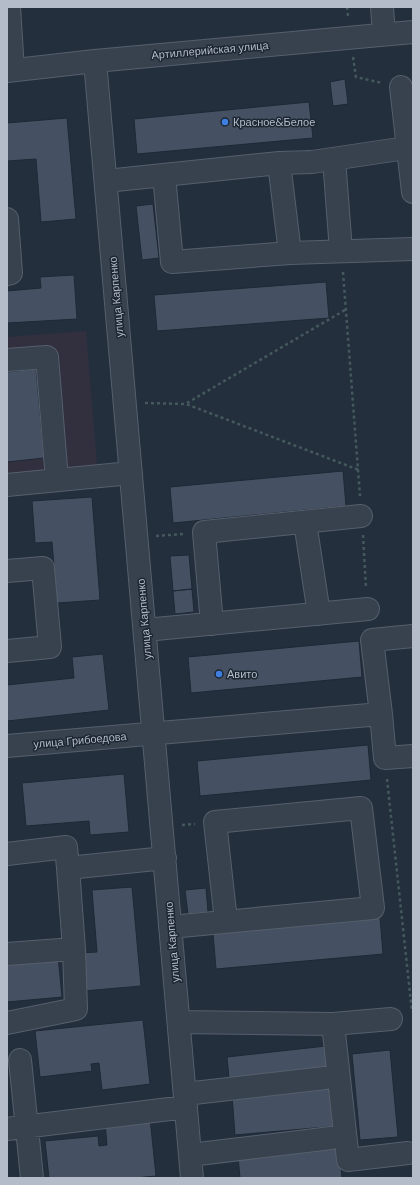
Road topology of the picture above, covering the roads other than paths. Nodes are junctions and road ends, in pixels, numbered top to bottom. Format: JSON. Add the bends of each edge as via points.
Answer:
{"nodes":[{"id":1,"x":10,"y":7,"type":"edge"},
{"id":2,"x":382,"y":7,"type":"edge"},
{"id":3,"x":413,"y":32,"type":"edge"},
{"id":4,"x":384,"y":34,"type":"junction"},
{"id":5,"x":95,"y":61,"type":"junction"},
{"id":6,"x":10,"y":70,"type":"edge"},
{"id":7,"x":401,"y":88,"type":"dead end"},
{"id":8,"x":410,"y":147,"type":"edge"},
{"id":9,"x":334,"y":159,"type":"junction"},
{"id":10,"x":279,"y":163,"type":"junction"},
{"id":11,"x":164,"y":175,"type":"junction"},
{"id":12,"x":106,"y":181,"type":"junction"},
{"id":13,"x":413,"y":192,"type":"edge"},
{"id":14,"x":7,"y":219,"type":"edge"},
{"id":15,"x":413,"y":249,"type":"edge"},
{"id":16,"x":341,"y":251,"type":"junction"},
{"id":17,"x":290,"y":253,"type":"junction"},
{"id":18,"x":7,"y":274,"type":"edge"},
{"id":19,"x":7,"y":360,"type":"edge"},
{"id":20,"x":131,"y":473,"type":"junction"},
{"id":21,"x":57,"y":480,"type":"junction"},
{"id":22,"x":7,"y":485,"type":"edge"},
{"id":23,"x":361,"y":516,"type":"road end"},
{"id":24,"x":305,"y":522,"type":"junction"},
{"id":25,"x":7,"y":570,"type":"edge"},
{"id":26,"x":368,"y":608,"type":"road end"},
{"id":27,"x":319,"y":614,"type":"junction"},
{"id":28,"x":212,"y":624,"type":"junction"},
{"id":29,"x":145,"y":630,"type":"junction"},
{"id":30,"x":413,"y":636,"type":"edge"},
{"id":31,"x":7,"y":651,"type":"edge"},
{"id":32,"x":381,"y":714,"type":"junction"},
{"id":33,"x":154,"y":734,"type":"junction"},
{"id":34,"x":7,"y":746,"type":"edge"},
{"id":35,"x":413,"y":756,"type":"edge"},
{"id":36,"x":7,"y":854,"type":"edge"},
{"id":37,"x":164,"y":858,"type":"junction"},
{"id":38,"x":68,"y":868,"type":"junction"},
{"id":39,"x":226,"y":921,"type":"junction"},
{"id":40,"x":170,"y":927,"type":"junction"},
{"id":41,"x":74,"y":949,"type":"junction"},
{"id":42,"x":7,"y":954,"type":"edge"},
{"id":43,"x":391,"y":1019,"type":"dead end"},
{"id":44,"x":7,"y":1022,"type":"edge"},
{"id":45,"x":179,"y":1022,"type":"junction"},
{"id":46,"x":333,"y":1024,"type":"junction"},
{"id":47,"x":20,"y":1060,"type":"dead end"},
{"id":48,"x":325,"y":1078,"type":"dead end"},
{"id":49,"x":185,"y":1100,"type":"junction"},
{"id":50,"x":17,"y":1128,"type":"edge"},
{"id":51,"x":331,"y":1138,"type":"dead end"},
{"id":52,"x":408,"y":1153,"type":"dead end"},
{"id":53,"x":190,"y":1155,"type":"junction"},
{"id":54,"x":32,"y":1178,"type":"edge"},
{"id":55,"x":192,"y":1178,"type":"edge"}],
"edges":[{"from":1,"to":6,"type":"street"},
{"from":2,"to":4,"type":"street"},
{"from":3,"to":4,"type":"street","name":"Артиллерийская улица"},
{"from":4,"to":5,"type":"street","name":"Артиллерийская улица"},
{"from":5,"to":6,"type":"street","name":"Артиллерийская улица"},
{"from":5,"to":12,"type":"street","name":"улица Карпенко"},
{"from":7,"to":8,"type":"street"},
{"from":8,"to":9,"type":"street"},
{"from":8,"to":13,"type":"street"},
{"from":9,"to":10,"type":"street"},
{"from":9,"to":16,"type":"street"},
{"from":10,"to":11,"type":"street"},
{"from":10,"to":17,"type":"street"},
{"from":11,"to":12,"type":"street"},
{"from":11,"to":17,"type":"street","via":[[172,262]]},
{"from":12,"to":20,"type":"street","name":"улица Карпенко"},
{"from":14,"to":18,"type":"street","via":[[11,273]]},
{"from":15,"to":16,"type":"street"},
{"from":16,"to":17,"type":"street"},
{"from":19,"to":21,"type":"street","via":[[47,357]]},
{"from":20,"to":21,"type":"street"},
{"from":20,"to":29,"type":"street","name":"улица Карпенко"},
{"from":21,"to":22,"type":"street"},
{"from":23,"to":24,"type":"street"},
{"from":24,"to":27,"type":"street"},
{"from":24,"to":28,"type":"street","via":[[204,532]]},
{"from":25,"to":31,"type":"street","via":[[43,568],[50,647]]},
{"from":26,"to":27,"type":"street"},
{"from":27,"to":28,"type":"street"},
{"from":28,"to":29,"type":"street"},
{"from":29,"to":33,"type":"street","name":"улица Карпенко"},
{"from":30,"to":32,"type":"street","via":[[372,640]]},
{"from":32,"to":33,"type":"street","name":"улица Грибоедова"},
{"from":32,"to":35,"type":"street","via":[[385,758]]},
{"from":33,"to":34,"type":"street","name":"улица Грибоедова"},
{"from":33,"to":37,"type":"street","name":"улица Карпенко"},
{"from":36,"to":38,"type":"street","via":[[66,847]]},
{"from":37,"to":38,"type":"street"},
{"from":37,"to":40,"type":"street","name":"улица Карпенко"},
{"from":38,"to":41,"type":"street"},
{"from":39,"to":39,"type":"street","via":[[373,908],[361,808],[216,822]]},
{"from":39,"to":40,"type":"street"},
{"from":40,"to":45,"type":"street","name":"улица Карпенко"},
{"from":41,"to":42,"type":"street"},
{"from":41,"to":44,"type":"street","via":[[76,1008]]},
{"from":43,"to":46,"type":"street"},
{"from":45,"to":46,"type":"street"},
{"from":45,"to":49,"type":"street","name":"улица Карпенко"},
{"from":46,"to":52,"type":"street","via":[[348,1160]]},
{"from":47,"to":50,"type":"street"},
{"from":48,"to":49,"type":"street"},
{"from":49,"to":50,"type":"street"},
{"from":49,"to":53,"type":"street","name":"улица Карпенко"},
{"from":50,"to":54,"type":"street"},
{"from":51,"to":53,"type":"street"},
{"from":53,"to":55,"type":"street","name":"улица Карпенко"}]}
